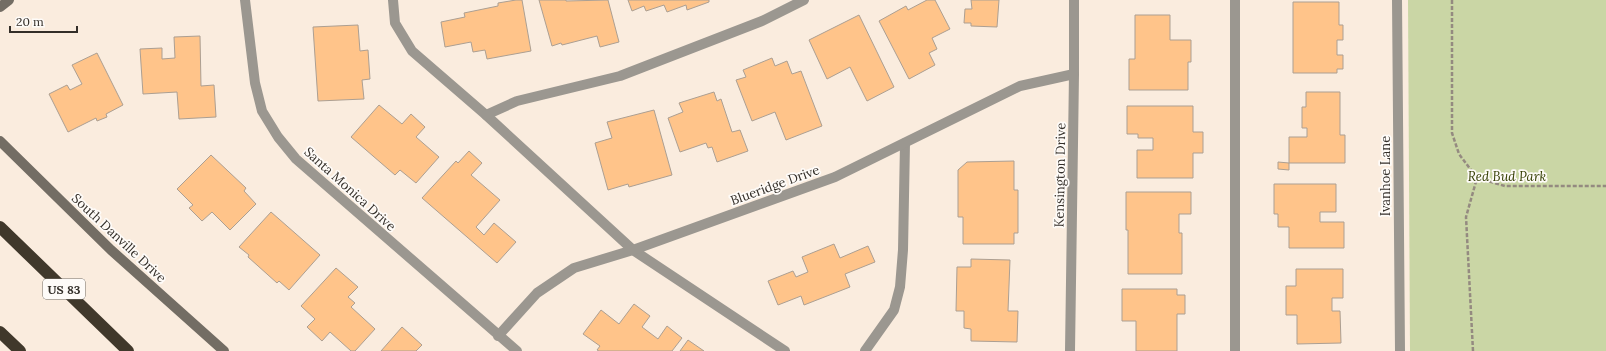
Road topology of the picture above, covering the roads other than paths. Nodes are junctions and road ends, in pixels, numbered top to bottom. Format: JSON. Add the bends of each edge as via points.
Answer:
{"nodes":[{"id":1,"x":9,"y":0,"type":"edge"},
{"id":2,"x":245,"y":0,"type":"edge"},
{"id":3,"x":393,"y":0,"type":"edge"},
{"id":4,"x":804,"y":0,"type":"edge"},
{"id":5,"x":1074,"y":0,"type":"edge"},
{"id":6,"x":1235,"y":0,"type":"edge"},
{"id":7,"x":1397,"y":0,"type":"edge"},
{"id":8,"x":0,"y":7,"type":"edge"},
{"id":9,"x":1074,"y":74,"type":"junction"},
{"id":10,"x":486,"y":115,"type":"junction"},
{"id":11,"x":0,"y":141,"type":"edge"},
{"id":12,"x":905,"y":142,"type":"junction"},
{"id":13,"x":0,"y":227,"type":"edge"},
{"id":14,"x":633,"y":250,"type":"junction"},
{"id":15,"x":0,"y":332,"type":"edge"},
{"id":16,"x":498,"y":336,"type":"junction"},
{"id":17,"x":20,"y":351,"type":"edge"},
{"id":18,"x":128,"y":351,"type":"edge"},
{"id":19,"x":224,"y":351,"type":"edge"},
{"id":20,"x":517,"y":351,"type":"edge"},
{"id":21,"x":785,"y":351,"type":"edge"},
{"id":22,"x":864,"y":351,"type":"edge"},
{"id":23,"x":1070,"y":351,"type":"edge"},
{"id":24,"x":1235,"y":351,"type":"edge"},
{"id":25,"x":1400,"y":351,"type":"edge"}],
"edges":[{"from":1,"to":8,"type":"main road"},
{"from":2,"to":16,"type":"street","name":"Santa Monica Drive","via":[[255,83],[262,110],[278,137],[296,159]]},
{"from":3,"to":10,"type":"street","via":[[395,23],[412,51]]},
{"from":4,"to":10,"type":"street","via":[[762,20],[620,76],[517,101]]},
{"from":5,"to":9,"type":"street","name":"Kensington Drive"},
{"from":6,"to":24,"type":"street"},
{"from":7,"to":25,"type":"street","name":"Ivanhoe Lane"},
{"from":9,"to":12,"type":"street","name":"Blueridge Drive","via":[[1020,86]]},
{"from":9,"to":23,"type":"street","name":"Kensington Drive"},
{"from":10,"to":14,"type":"street"},
{"from":11,"to":19,"type":"main road","name":"South Danville Drive","via":[[111,250]]},
{"from":12,"to":14,"type":"street","name":"Blueridge Drive","via":[[835,177]]},
{"from":12,"to":22,"type":"street","via":[[900,287],[894,310]]},
{"from":13,"to":18,"type":"highway","number":"US 83"},
{"from":14,"to":16,"type":"street","name":"Blueridge Drive","via":[[574,268],[537,293]]},
{"from":14,"to":21,"type":"street"},
{"from":15,"to":17,"type":"highway"},
{"from":16,"to":20,"type":"street","name":"Santa Monica Drive"}]}
